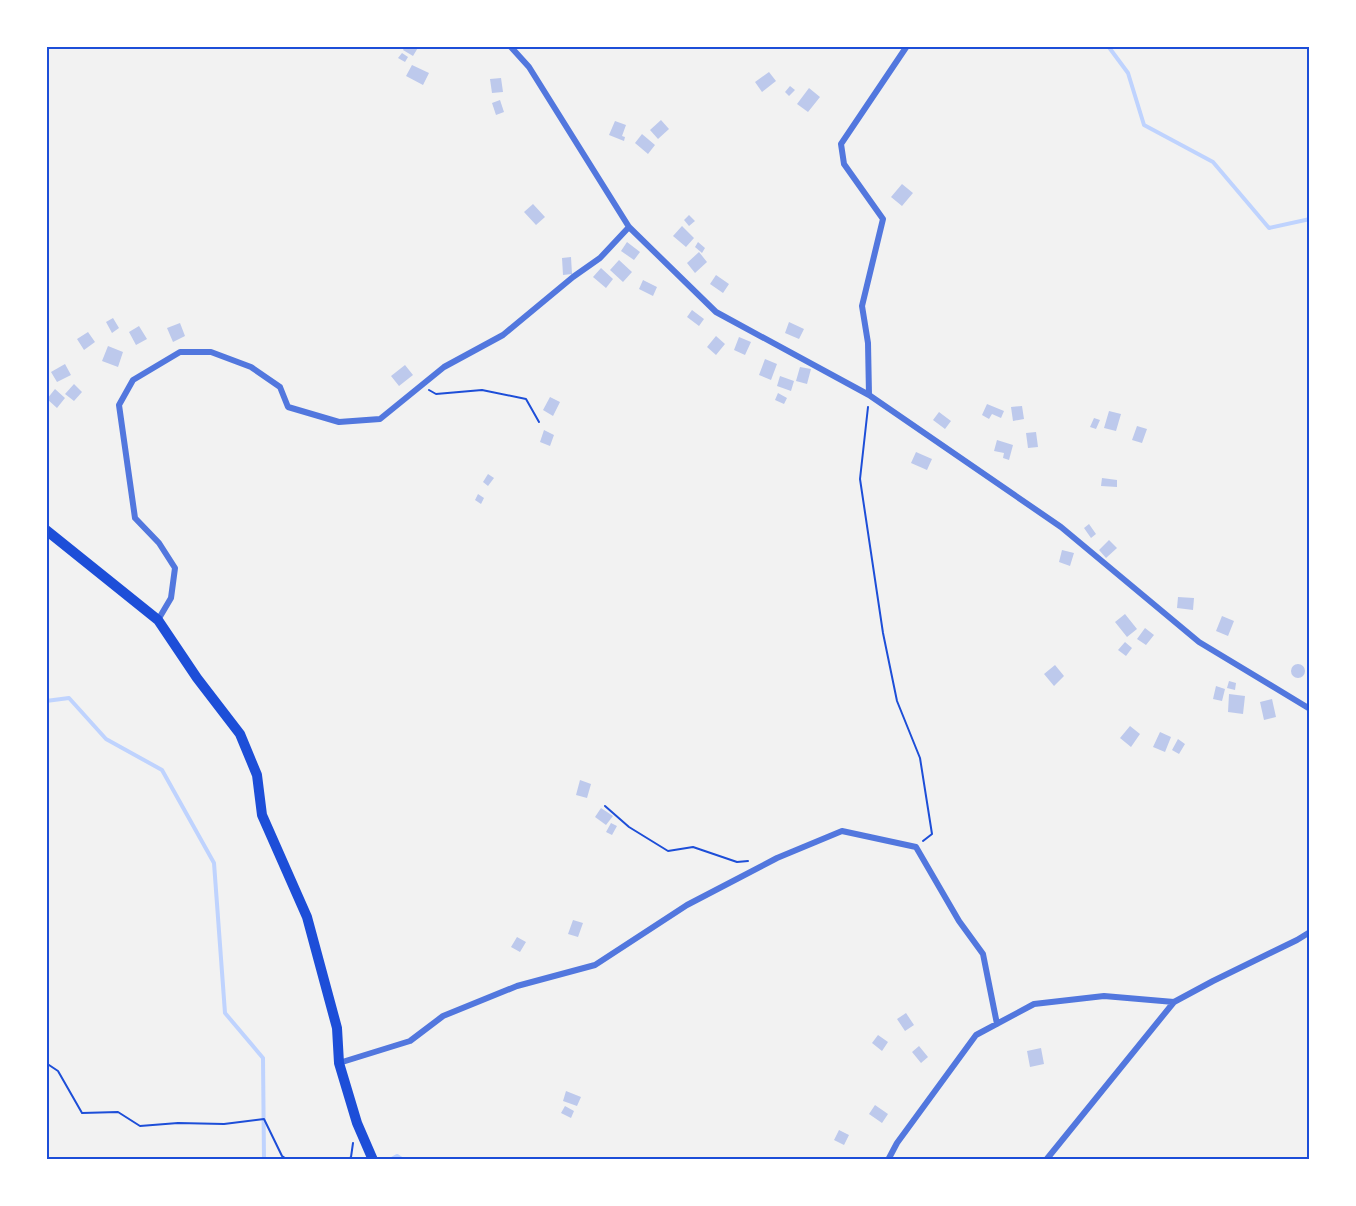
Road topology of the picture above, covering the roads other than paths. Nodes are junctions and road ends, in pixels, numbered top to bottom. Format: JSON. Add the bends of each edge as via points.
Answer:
{"nodes":[{"id":1,"x":510,"y":46,"type":"edge"},
{"id":2,"x":907,"y":46,"type":"edge"},
{"id":3,"x":629,"y":227,"type":"junction"},
{"id":4,"x":870,"y":395,"type":"junction"},
{"id":5,"x":46,"y":530,"type":"edge"},
{"id":6,"x":158,"y":620,"type":"junction"},
{"id":7,"x":1310,"y":709,"type":"edge"},
{"id":8,"x":1310,"y":932,"type":"edge"},
{"id":9,"x":1174,"y":1002,"type":"junction"},
{"id":10,"x":998,"y":1024,"type":"junction"},
{"id":11,"x":339,"y":1063,"type":"junction"},
{"id":12,"x":372,"y":1155,"type":"edge"},
{"id":13,"x":888,"y":1160,"type":"edge"},
{"id":14,"x":1046,"y":1160,"type":"edge"}],
"edges":[{"from":1,"to":3,"type":"street","via":[[528,67]]},
{"from":2,"to":4,"type":"street","via":[[841,144],[844,164],[883,219],[862,306]]},
{"from":3,"to":4,"type":"street","via":[[716,312]]},
{"from":3,"to":6,"type":"street","via":[[600,258],[503,335],[444,367],[380,419],[339,422],[288,407],[280,387],[251,367],[211,352],[180,352],[133,380],[119,405],[135,518],[159,543],[175,568],[171,598]]},
{"from":4,"to":7,"type":"street","via":[[1061,527],[1199,642]]},
{"from":5,"to":6,"type":"main road"},
{"from":6,"to":11,"type":"main road","via":[[196,678],[240,734],[257,775],[262,815],[306,917],[337,1028]]},
{"from":8,"to":9,"type":"street"},
{"from":9,"to":10,"type":"street","via":[[1104,996],[1034,1004]]},
{"from":9,"to":14,"type":"street"},
{"from":10,"to":11,"type":"street","via":[[983,954],[916,846],[842,831],[777,858],[687,905],[596,965],[517,986],[443,1016],[410,1041]]},
{"from":10,"to":13,"type":"street","via":[[976,1035]]},
{"from":11,"to":12,"type":"main road","via":[[357,1123]]}]}
